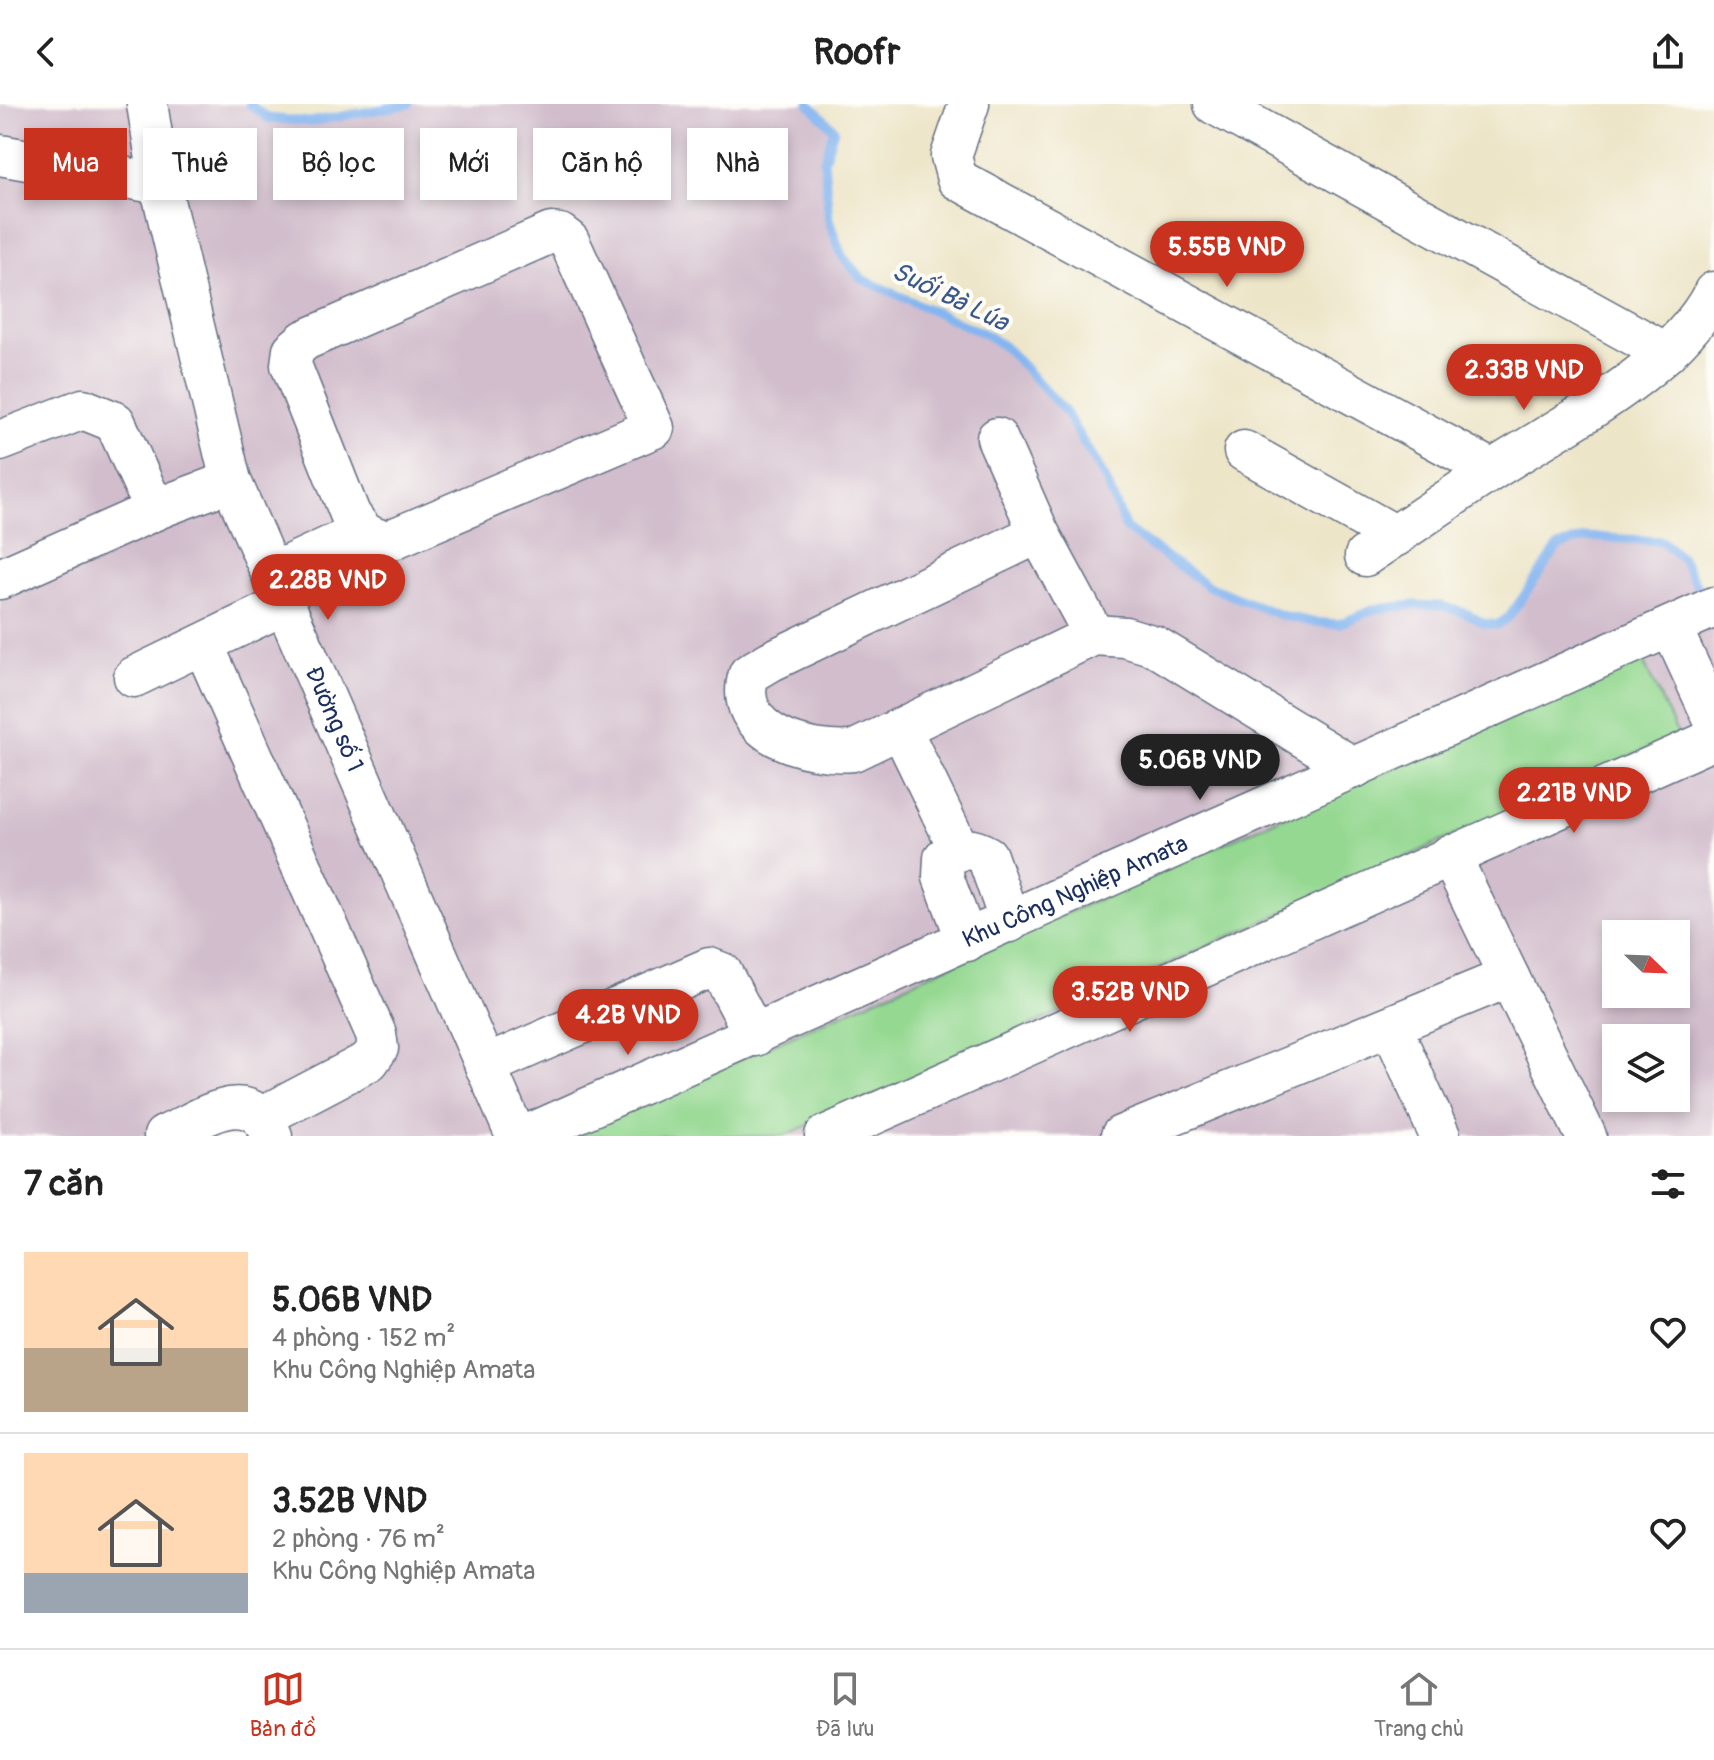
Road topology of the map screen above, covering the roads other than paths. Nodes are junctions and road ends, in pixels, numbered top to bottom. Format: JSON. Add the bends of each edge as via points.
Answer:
{"nodes":[{"id":1,"x":147,"y":104,"type":"edge"},
{"id":2,"x":969,"y":104,"type":"edge"},
{"id":3,"x":1214,"y":104,"type":"edge"},
{"id":4,"x":151,"y":128,"type":"edge"},
{"id":5,"x":0,"y":155,"type":"edge"},
{"id":6,"x":143,"y":181,"type":"edge"},
{"id":7,"x":164,"y":200,"type":"edge"},
{"id":8,"x":1714,"y":292,"type":"edge"},
{"id":9,"x":1666,"y":353,"type":"junction"},
{"id":10,"x":997,"y":438,"type":"dead end"},
{"id":11,"x":0,"y":441,"type":"edge"},
{"id":12,"x":1244,"y":451,"type":"dead end"},
{"id":13,"x":1492,"y":470,"type":"junction"},
{"id":14,"x":231,"y":481,"type":"junction"},
{"id":15,"x":164,"y":506,"type":"junction"},
{"id":16,"x":361,"y":532,"type":"junction"},
{"id":17,"x":1039,"y":533,"type":"junction"},
{"id":18,"x":0,"y":579,"type":"edge"},
{"id":19,"x":278,"y":588,"type":"junction"},
{"id":20,"x":1714,"y":607,"type":"edge"},
{"id":21,"x":1671,"y":627,"type":"junction"},
{"id":22,"x":1094,"y":635,"type":"junction"},
{"id":23,"x":203,"y":644,"type":"junction"},
{"id":24,"x":134,"y":677,"type":"dead end"},
{"id":25,"x":1714,"y":720,"type":"edge"},
{"id":26,"x":901,"y":729,"type":"junction"},
{"id":27,"x":1714,"y":739,"type":"edge"},
{"id":28,"x":1354,"y":768,"type":"junction"},
{"id":29,"x":959,"y":849,"type":"junction"},
{"id":30,"x":1450,"y":855,"type":"junction"},
{"id":31,"x":1010,"y":922,"type":"junction"},
{"id":32,"x":967,"y":941,"type":"junction"},
{"id":33,"x":1509,"y":977,"type":"junction"},
{"id":34,"x":1391,"y":1026,"type":"junction"},
{"id":35,"x":755,"y":1036,"type":"junction"},
{"id":36,"x":485,"y":1066,"type":"junction"},
{"id":37,"x":268,"y":1126,"type":"edge"},
{"id":38,"x":164,"y":1136,"type":"edge"},
{"id":39,"x":516,"y":1136,"type":"edge"},
{"id":40,"x":525,"y":1136,"type":"edge"},
{"id":41,"x":825,"y":1136,"type":"edge"},
{"id":42,"x":1121,"y":1136,"type":"edge"},
{"id":43,"x":1440,"y":1136,"type":"edge"},
{"id":44,"x":1586,"y":1136,"type":"edge"}],
"edges":[{"from":1,"to":4,"type":"street","name":"Đường số 1"},
{"from":2,"to":13,"type":"street","via":[[951,156],[957,179]]},
{"from":3,"to":9,"type":"street"},
{"from":5,"to":6,"type":"street"},
{"from":7,"to":14,"type":"street","name":"Đường số 1"},
{"from":8,"to":9,"type":"street"},
{"from":9,"to":13,"type":"street"},
{"from":10,"to":17,"type":"street"},
{"from":11,"to":15,"type":"street","via":[[83,409],[101,413],[115,422],[149,497]]},
{"from":12,"to":13,"type":"street","via":[[1380,546]]},
{"from":14,"to":15,"type":"street"},
{"from":14,"to":19,"type":"street","name":"Đường số 1"},
{"from":15,"to":18,"type":"street"},
{"from":16,"to":16,"type":"street","via":[[291,365],[293,350],[305,340],[551,233],[560,234],[569,241],[654,428],[388,541]]},
{"from":16,"to":19,"type":"street"},
{"from":17,"to":22,"type":"street"},
{"from":17,"to":26,"type":"street","via":[[771,661],[749,674],[744,689],[760,724],[806,750],[853,751]]},
{"from":19,"to":23,"type":"street"},
{"from":19,"to":36,"type":"street","name":"Đường số 1"},
{"from":20,"to":21,"type":"street","name":"Khu Công Nghiệp Amata"},
{"from":21,"to":25,"type":"street"},
{"from":21,"to":28,"type":"street","name":"Khu Công Nghiệp Amata"},
{"from":22,"to":26,"type":"street"},
{"from":22,"to":28,"type":"street","via":[[1155,646]]},
{"from":23,"to":24,"type":"street"},
{"from":23,"to":37,"type":"street","via":[[378,1048],[369,1061]]},
{"from":26,"to":29,"type":"street"},
{"from":27,"to":30,"type":"street"},
{"from":28,"to":31,"type":"street","name":"Khu Công Nghiệp Amata"},
{"from":29,"to":31,"type":"street","via":[[987,856]]},
{"from":29,"to":32,"type":"street","via":[[944,858],[943,877]]},
{"from":30,"to":33,"type":"street"},
{"from":30,"to":41,"type":"street"},
{"from":31,"to":32,"type":"street","name":"Khu Công Nghiệp Amata"},
{"from":32,"to":35,"type":"street","name":"Khu Công Nghiệp Amata"},
{"from":33,"to":34,"type":"street"},
{"from":33,"to":44,"type":"street"},
{"from":34,"to":42,"type":"street"},
{"from":34,"to":43,"type":"street"},
{"from":35,"to":36,"type":"street","via":[[722,973],[709,968]]},
{"from":35,"to":40,"type":"street","name":"Khu Công Nghiệp Amata"},
{"from":36,"to":39,"type":"street","name":"Đường số 1"},
{"from":37,"to":38,"type":"street","via":[[249,1108],[232,1105]]}]}
